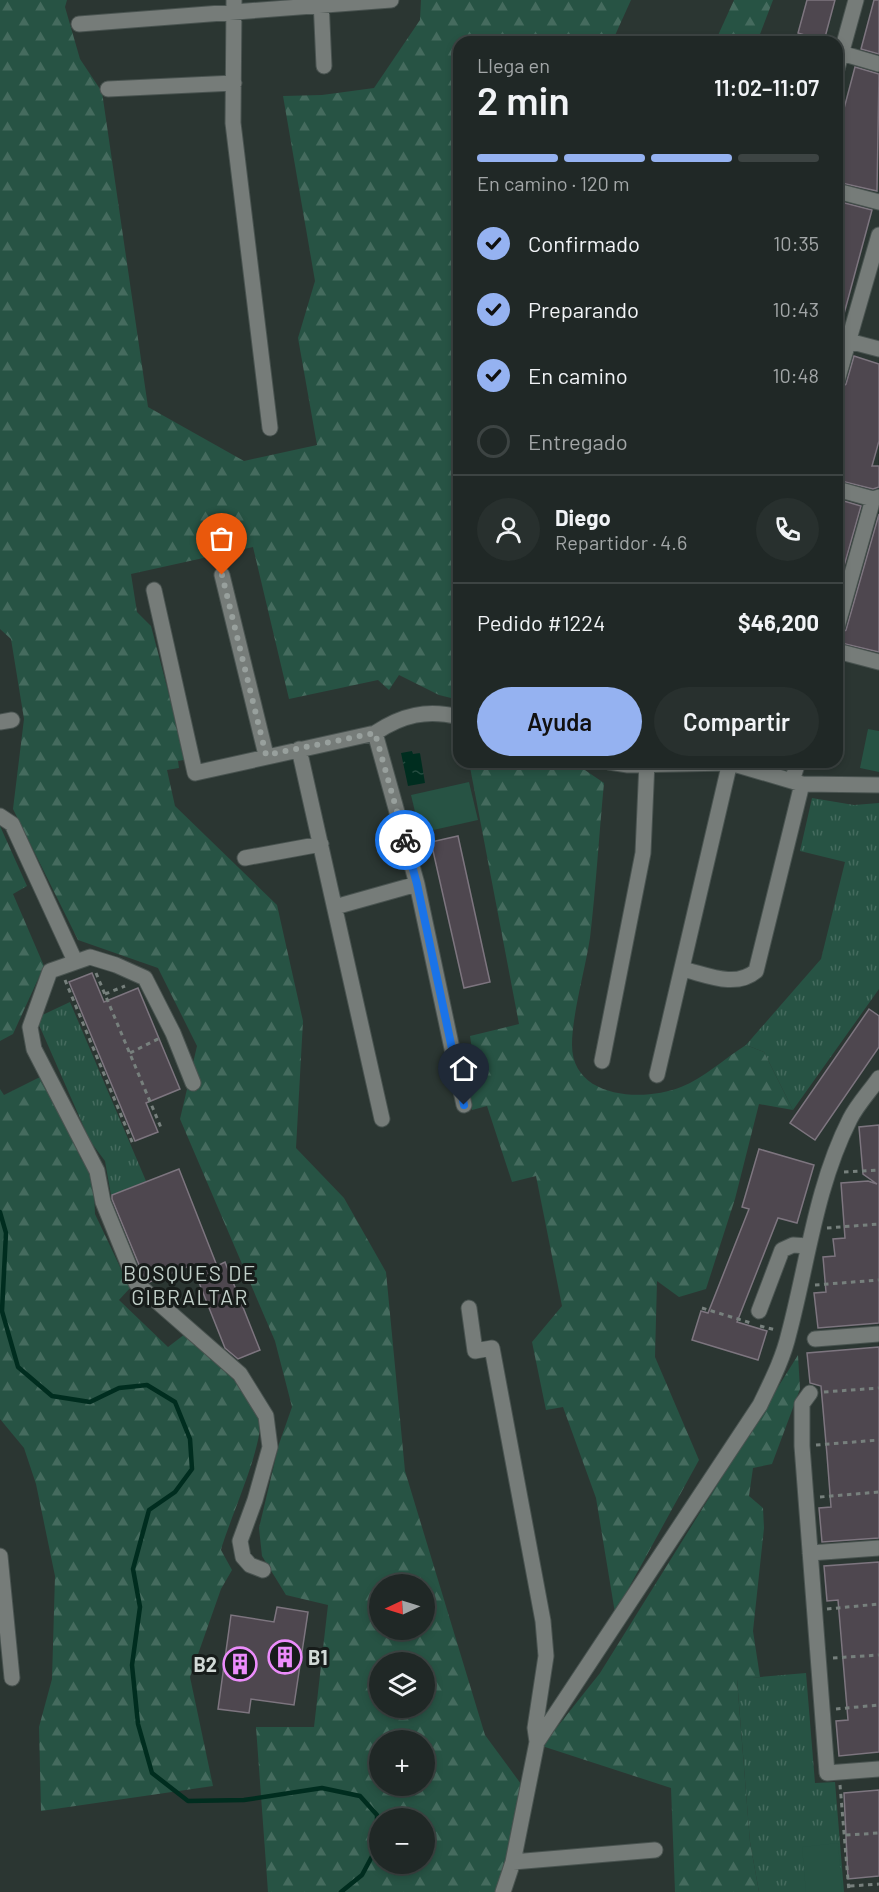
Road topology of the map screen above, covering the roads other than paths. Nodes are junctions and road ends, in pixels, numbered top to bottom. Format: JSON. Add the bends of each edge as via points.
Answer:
{"nodes":[{"id":1,"x":391,"y":0,"type":"edge"},
{"id":2,"x":856,"y":0,"type":"edge"},
{"id":3,"x":321,"y":2,"type":"edge"},
{"id":4,"x":234,"y":5,"type":"edge"},
{"id":5,"x":79,"y":24,"type":"dead end"},
{"id":6,"x":843,"y":46,"type":"edge"},
{"id":7,"x":843,"y":54,"type":"edge"},
{"id":8,"x":879,"y":64,"type":"edge"},
{"id":9,"x":324,"y":66,"type":"dead end"},
{"id":10,"x":234,"y":83,"type":"junction"},
{"id":11,"x":108,"y":89,"type":"dead end"},
{"id":12,"x":843,"y":193,"type":"edge"},
{"id":13,"x":879,"y":202,"type":"edge"},
{"id":14,"x":879,"y":235,"type":"edge"},
{"id":15,"x":843,"y":340,"type":"edge"},
{"id":16,"x":879,"y":349,"type":"edge"},
{"id":17,"x":270,"y":428,"type":"dead end"},
{"id":18,"x":843,"y":490,"type":"edge"},
{"id":19,"x":876,"y":498,"type":"edge"},
{"id":20,"x":222,"y":575,"type":"dead end"},
{"id":21,"x":154,"y":590,"type":"dead end"},
{"id":22,"x":843,"y":607,"type":"edge"},
{"id":23,"x":843,"y":653,"type":"edge"},
{"id":24,"x":879,"y":662,"type":"edge"},
{"id":25,"x":453,"y":715,"type":"edge"},
{"id":26,"x":375,"y":733,"type":"junction"},
{"id":27,"x":299,"y":749,"type":"junction"},
{"id":28,"x":266,"y":755,"type":"junction"},
{"id":29,"x":647,"y":768,"type":"edge"},
{"id":30,"x":728,"y":768,"type":"edge"},
{"id":31,"x":749,"y":768,"type":"edge"},
{"id":32,"x":798,"y":768,"type":"edge"},
{"id":33,"x":797,"y":782,"type":"junction"},
{"id":34,"x":879,"y":784,"type":"edge"},
{"id":35,"x":0,"y":816,"type":"edge"},
{"id":36,"x":321,"y":844,"type":"junction"},
{"id":37,"x":245,"y":858,"type":"dead end"},
{"id":38,"x":417,"y":884,"type":"junction"},
{"id":39,"x":335,"y":907,"type":"junction"},
{"id":40,"x":82,"y":959,"type":"junction"},
{"id":41,"x":682,"y":969,"type":"junction"},
{"id":42,"x":602,"y":1061,"type":"dead end"},
{"id":43,"x":657,"y":1075,"type":"dead end"},
{"id":44,"x":879,"y":1078,"type":"edge"},
{"id":45,"x":193,"y":1083,"type":"dead end"},
{"id":46,"x":464,"y":1105,"type":"dead end"},
{"id":47,"x":382,"y":1119,"type":"dead end"},
{"id":48,"x":808,"y":1246,"type":"junction"},
{"id":49,"x":469,"y":1308,"type":"dead end"},
{"id":50,"x":759,"y":1311,"type":"dead end"},
{"id":51,"x":879,"y":1334,"type":"edge"},
{"id":52,"x":815,"y":1339,"type":"dead end"},
{"id":53,"x":810,"y":1393,"type":"road end"},
{"id":54,"x":879,"y":1548,"type":"edge"},
{"id":55,"x":810,"y":1553,"type":"junction"},
{"id":56,"x":0,"y":1556,"type":"edge"},
{"id":57,"x":263,"y":1570,"type":"dead end"},
{"id":58,"x":12,"y":1678,"type":"dead end"},
{"id":59,"x":537,"y":1742,"type":"junction"},
{"id":60,"x":879,"y":1769,"type":"edge"},
{"id":61,"x":655,"y":1850,"type":"dead end"},
{"id":62,"x":513,"y":1862,"type":"junction"},
{"id":63,"x":503,"y":1892,"type":"edge"}],
"edges":[{"from":1,"to":3,"type":"street"},
{"from":2,"to":6,"type":"street"},
{"from":3,"to":4,"type":"street"},
{"from":3,"to":9,"type":"street"},
{"from":4,"to":5,"type":"street"},
{"from":4,"to":10,"type":"street"},
{"from":7,"to":8,"type":"street"},
{"from":10,"to":11,"type":"street"},
{"from":10,"to":17,"type":"street","via":[[233,123]]},
{"from":12,"to":13,"type":"street"},
{"from":14,"to":15,"type":"street"},
{"from":15,"to":16,"type":"street"},
{"from":18,"to":19,"type":"street"},
{"from":19,"to":22,"type":"street"},
{"from":20,"to":28,"type":"street"},
{"from":21,"to":28,"type":"street","via":[[195,773]]},
{"from":23,"to":24,"type":"street"},
{"from":25,"to":26,"type":"street","via":[[420,713],[394,720]]},
{"from":26,"to":27,"type":"street"},
{"from":26,"to":38,"type":"street"},
{"from":27,"to":28,"type":"street"},
{"from":27,"to":36,"type":"street"},
{"from":29,"to":42,"type":"street","via":[[643,853]]},
{"from":30,"to":41,"type":"street"},
{"from":31,"to":33,"type":"street"},
{"from":32,"to":33,"type":"street"},
{"from":33,"to":34,"type":"street"},
{"from":33,"to":41,"type":"street","via":[[756,971],[748,978],[731,981]]},
{"from":35,"to":40,"type":"street","via":[[12,824]]},
{"from":36,"to":37,"type":"street"},
{"from":36,"to":39,"type":"street"},
{"from":38,"to":39,"type":"street"},
{"from":38,"to":46,"type":"street"},
{"from":39,"to":47,"type":"street"},
{"from":40,"to":45,"type":"street","via":[[116,965],[145,978]]},
{"from":40,"to":57,"type":"street","via":[[50,971],[30,1028],[34,1048],[97,1171],[103,1202],[136,1283],[240,1374],[266,1416],[270,1448],[240,1541],[243,1557]]},
{"from":41,"to":43,"type":"street"},
{"from":44,"to":48,"type":"street","via":[[851,1118],[828,1174]]},
{"from":48,"to":50,"type":"street","via":[[793,1245],[782,1250]]},
{"from":48,"to":59,"type":"street","via":[[781,1359],[760,1405]]},
{"from":49,"to":59,"type":"street","via":[[475,1352],[492,1348],[543,1621],[546,1656],[535,1728]]},
{"from":51,"to":52,"type":"street"},
{"from":53,"to":55,"type":"street","via":[[802,1404]]},
{"from":54,"to":55,"type":"street"},
{"from":55,"to":60,"type":"street","via":[[827,1773]]},
{"from":56,"to":58,"type":"street"},
{"from":59,"to":62,"type":"street"},
{"from":61,"to":62,"type":"street"},
{"from":62,"to":63,"type":"street"}]}
